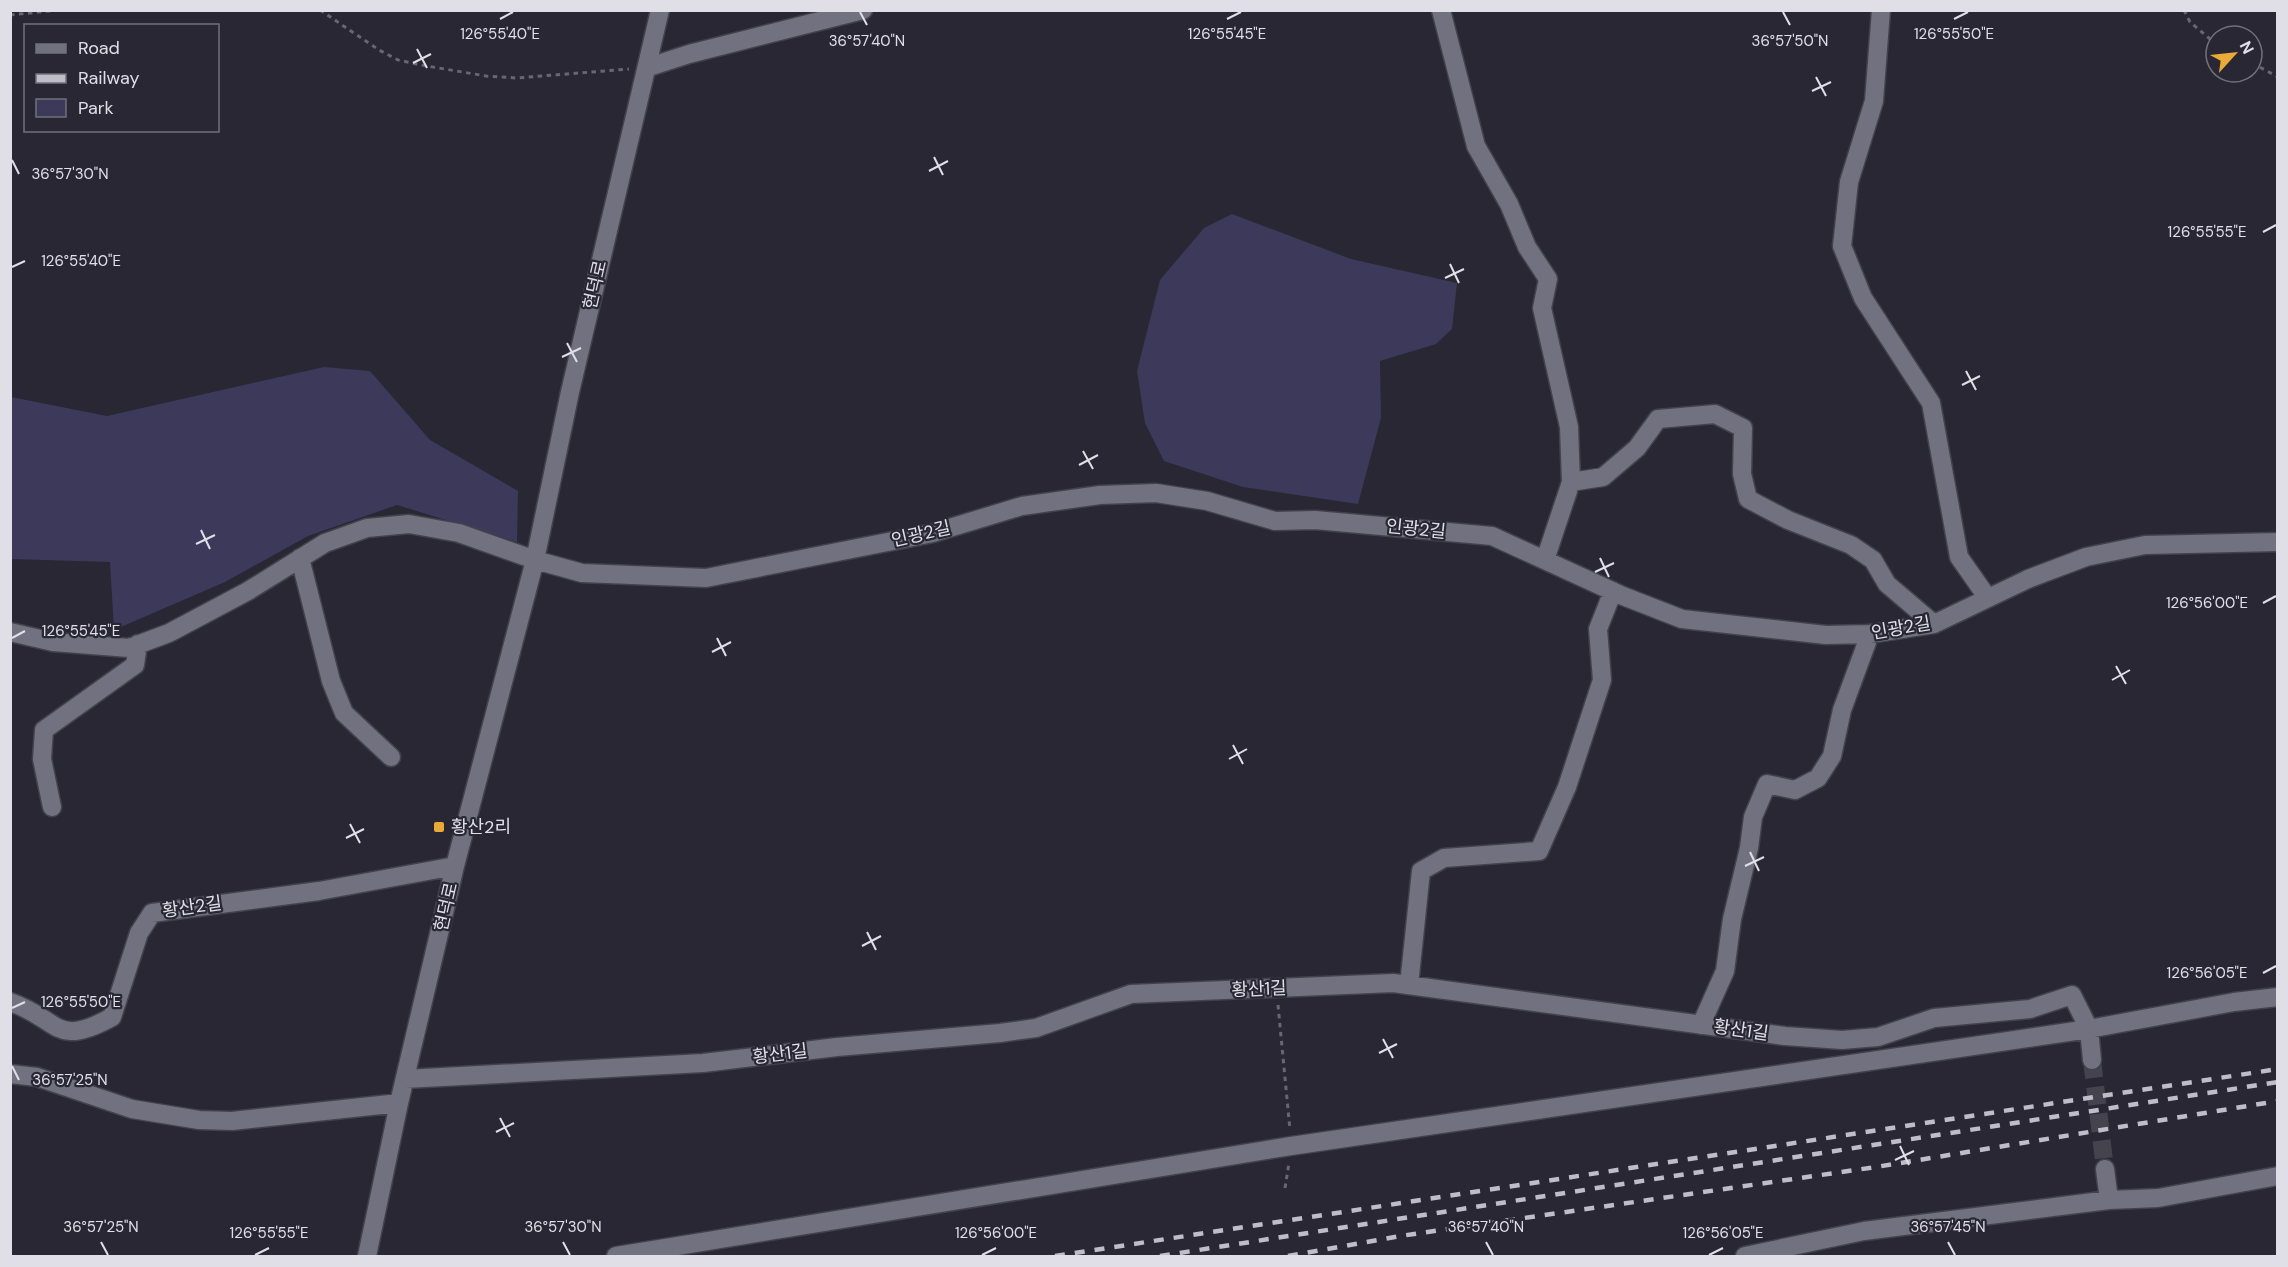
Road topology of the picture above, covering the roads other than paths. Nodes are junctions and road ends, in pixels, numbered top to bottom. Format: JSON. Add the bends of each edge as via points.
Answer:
{"nodes":[{"id":1,"x":660,"y":10,"type":"edge"},
{"id":2,"x":863,"y":10,"type":"edge"},
{"id":3,"x":1441,"y":10,"type":"edge"},
{"id":4,"x":1881,"y":10,"type":"edge"},
{"id":5,"x":649,"y":67,"type":"junction"},
{"id":6,"x":1571,"y":482,"type":"junction"},
{"id":7,"x":2277,"y":542,"type":"edge"},
{"id":8,"x":300,"y":558,"type":"junction"},
{"id":9,"x":535,"y":560,"type":"junction"},
{"id":10,"x":1545,"y":560,"type":"junction"},
{"id":11,"x":1612,"y":591,"type":"junction"},
{"id":12,"x":1988,"y":597,"type":"junction"},
{"id":13,"x":1934,"y":624,"type":"junction"},
{"id":14,"x":10,"y":632,"type":"edge"},
{"id":15,"x":1870,"y":634,"type":"junction"},
{"id":16,"x":138,"y":644,"type":"junction"},
{"id":17,"x":391,"y":757,"type":"dead end"},
{"id":18,"x":52,"y":807,"type":"dead end"},
{"id":19,"x":456,"y":866,"type":"junction"},
{"id":20,"x":1409,"y":985,"type":"junction"},
{"id":21,"x":2277,"y":997,"type":"edge"},
{"id":22,"x":10,"y":1002,"type":"edge"},
{"id":23,"x":1701,"y":1025,"type":"junction"},
{"id":24,"x":2089,"y":1029,"type":"junction"},
{"id":25,"x":1818,"y":1038,"type":"junction"},
{"id":26,"x":2092,"y":1060,"type":"tunnel mouth"},
{"id":27,"x":1815,"y":1068,"type":"junction"},
{"id":28,"x":10,"y":1074,"type":"edge"},
{"id":29,"x":405,"y":1079,"type":"junction"},
{"id":30,"x":399,"y":1103,"type":"junction"},
{"id":31,"x":2105,"y":1169,"type":"tunnel mouth"},
{"id":32,"x":2277,"y":1176,"type":"edge"},
{"id":33,"x":2109,"y":1200,"type":"junction"},
{"id":34,"x":367,"y":1257,"type":"edge"},
{"id":35,"x":616,"y":1257,"type":"edge"},
{"id":36,"x":1745,"y":1257,"type":"edge"}],
"edges":[{"from":1,"to":5,"type":"street","name":"현덕로"},
{"from":2,"to":5,"type":"street"},
{"from":3,"to":6,"type":"street","via":[[1476,146],[1509,204],[1527,248],[1548,279],[1542,308],[1569,426]]},
{"from":4,"to":12,"type":"street","via":[[1874,101],[1849,182],[1842,246],[1863,298],[1931,403],[1959,556]]},
{"from":5,"to":9,"type":"street","name":"현덕로","via":[[570,392]]},
{"from":6,"to":10,"type":"street"},
{"from":6,"to":13,"type":"street","via":[[1603,477],[1638,448],[1658,419],[1715,414],[1743,428],[1742,474],[1748,500],[1851,545],[1873,560],[1887,585]]},
{"from":7,"to":12,"type":"street","name":"인광2길","via":[[2145,545],[2086,557]]},
{"from":8,"to":9,"type":"street","via":[[325,543],[367,528],[409,524],[459,533]]},
{"from":8,"to":16,"type":"street","via":[[169,633]]},
{"from":8,"to":17,"type":"street","via":[[331,681],[344,713]]},
{"from":9,"to":10,"type":"street","name":"인광2길","via":[[582,573],[706,578],[933,533],[1022,506],[1100,495],[1156,493],[1206,501],[1275,521],[1315,520],[1492,537]]},
{"from":9,"to":19,"type":"street","name":"현덕로"},
{"from":10,"to":11,"type":"street","name":"인광2길"},
{"from":11,"to":15,"type":"street","name":"인광2길","via":[[1682,619],[1826,635]]},
{"from":11,"to":20,"type":"street","via":[[1598,629],[1602,680],[1567,787],[1539,851],[1444,858],[1421,872]]},
{"from":12,"to":13,"type":"street","name":"인광2길"},
{"from":13,"to":15,"type":"street","name":"인광2길"},
{"from":14,"to":16,"type":"street","via":[[53,642],[129,648]]},
{"from":15,"to":23,"type":"street","via":[[1842,710],[1832,756],[1818,778],[1795,790],[1767,784],[1753,818],[1725,971]]},
{"from":16,"to":18,"type":"street","via":[[135,665],[44,730],[42,759]]},
{"from":19,"to":22,"type":"street","name":"황산2길","via":[[319,891],[152,913],[139,933],[112,1017],[91,1029],[65,1033]]},
{"from":19,"to":29,"type":"street","name":"현덕로"},
{"from":20,"to":23,"type":"street","name":"황산1길"},
{"from":20,"to":29,"type":"street","name":"황산1길","via":[[1131,994],[1036,1028],[1000,1033],[703,1064]]},
{"from":21,"to":24,"type":"street"},
{"from":23,"to":25,"type":"street","name":"황산1길"},
{"from":24,"to":25,"type":"street","name":"황산1길","via":[[2072,995],[2030,1009],[1934,1018],[1878,1037]]},
{"from":24,"to":26,"type":"street"},
{"from":24,"to":27,"type":"street"},
{"from":25,"to":27,"type":"street"},
{"from":27,"to":35,"type":"street","via":[[1291,1146]]},
{"from":28,"to":30,"type":"street","via":[[36,1077],[132,1109],[199,1119],[232,1121]]},
{"from":29,"to":30,"type":"street","name":"현덕로"},
{"from":30,"to":34,"type":"street","name":"현덕로"},
{"from":31,"to":33,"type":"street"},
{"from":32,"to":33,"type":"street","via":[[2158,1198]]},
{"from":33,"to":36,"type":"street","via":[[1864,1231]]}]}
